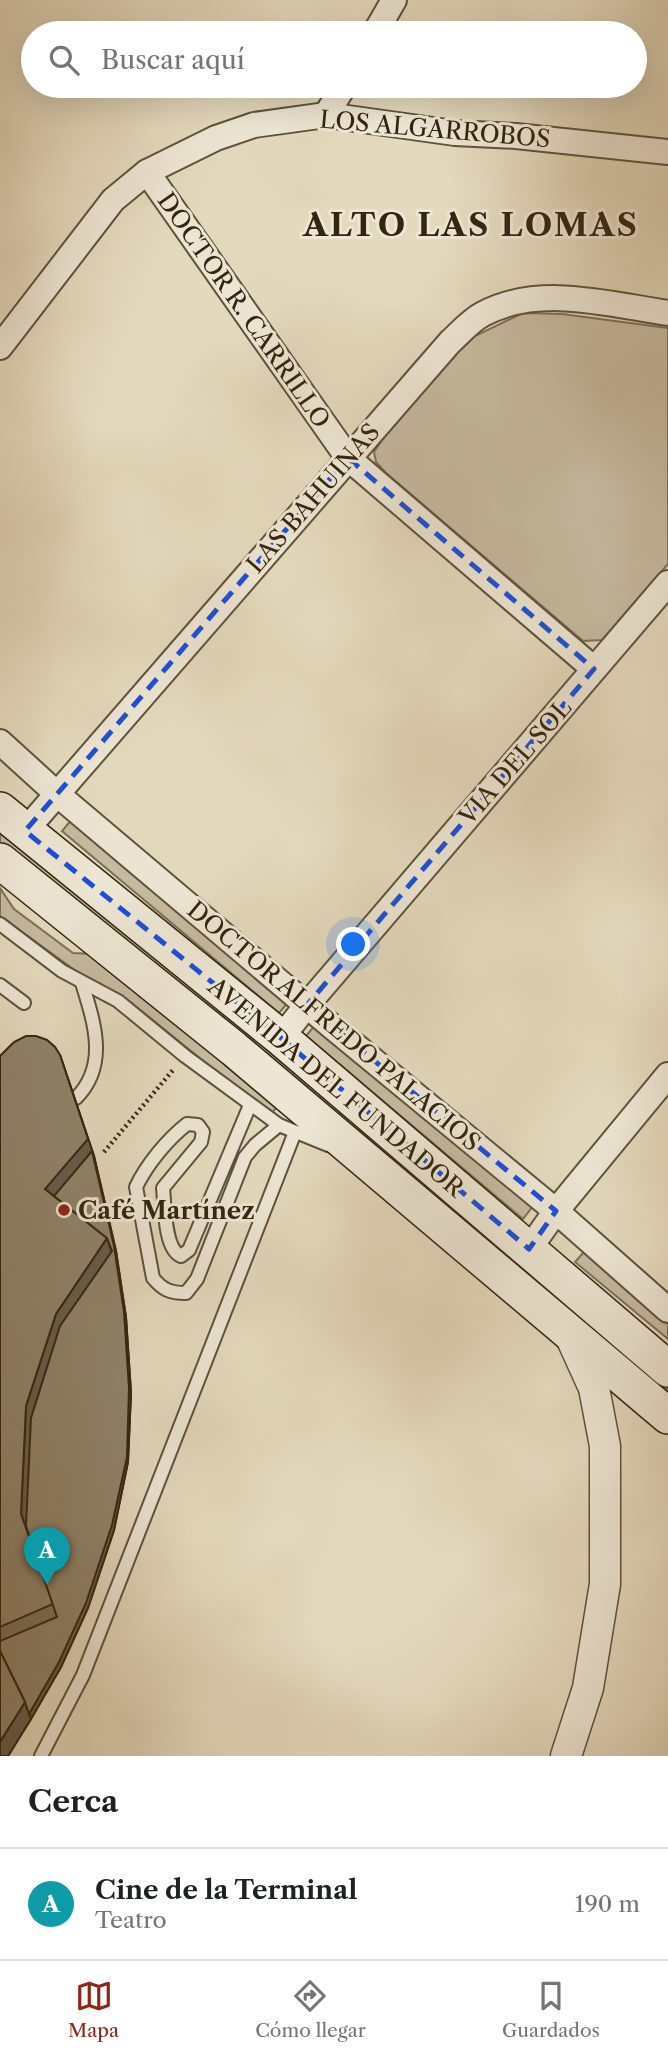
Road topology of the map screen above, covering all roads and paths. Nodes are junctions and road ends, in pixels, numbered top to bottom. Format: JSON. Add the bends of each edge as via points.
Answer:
{"nodes":[{"id":1,"x":394,"y":0,"type":"edge"},
{"id":2,"x":382,"y":21,"type":"edge"},
{"id":3,"x":337,"y":98,"type":"edge"},
{"id":4,"x":326,"y":116,"type":"junction"},
{"id":5,"x":668,"y":152,"type":"edge"},
{"id":6,"x":147,"y":172,"type":"junction"},
{"id":7,"x":668,"y":313,"type":"edge"},
{"id":8,"x":0,"y":347,"type":"edge"},
{"id":9,"x":348,"y":458,"type":"junction"},
{"id":10,"x":664,"y":596,"type":"edge"},
{"id":11,"x":594,"y":669,"type":"junction"},
{"id":12,"x":0,"y":742,"type":"edge"},
{"id":13,"x":57,"y":794,"type":"junction"},
{"id":14,"x":13,"y":821,"type":"edge"},
{"id":15,"x":0,"y":861,"type":"edge"},
{"id":16,"x":0,"y":923,"type":"edge"},
{"id":17,"x":82,"y":983,"type":"junction"},
{"id":18,"x":0,"y":985,"type":"edge"},
{"id":19,"x":24,"y":1003,"type":"dead end"},
{"id":20,"x":307,"y":1005,"type":"junction"},
{"id":21,"x":281,"y":1038,"type":"junction"},
{"id":22,"x":185,"y":1056,"type":"junction"},
{"id":23,"x":668,"y":1075,"type":"edge"},
{"id":24,"x":76,"y":1098,"type":"edge"},
{"id":25,"x":250,"y":1105,"type":"junction"},
{"id":26,"x":279,"y":1125,"type":"junction"},
{"id":27,"x":295,"y":1132,"type":"junction"},
{"id":28,"x":104,"y":1152,"type":"dead end"},
{"id":29,"x":366,"y":1161,"type":"junction"},
{"id":30,"x":556,"y":1211,"type":"junction"},
{"id":31,"x":530,"y":1249,"type":"junction"},
{"id":32,"x":668,"y":1310,"type":"edge"},
{"id":33,"x":569,"y":1333,"type":"junction"},
{"id":34,"x":668,"y":1369,"type":"edge"},
{"id":35,"x":668,"y":1416,"type":"edge"},
{"id":36,"x":41,"y":1756,"type":"edge"},
{"id":37,"x":566,"y":1756,"type":"edge"}],
"edges":[{"from":1,"to":2,"type":"street"},
{"from":3,"to":4,"type":"street"},
{"from":4,"to":5,"type":"street","name":"LOS ALGARROBOS"},
{"from":4,"to":6,"type":"street","name":"LOS ALGARROBOS","via":[[254,125]]},
{"from":6,"to":8,"type":"street","name":"LOS ALGARROBOS","via":[[113,200]]},
{"from":6,"to":9,"type":"street","name":"DOCTOR R. CARRILLO"},
{"from":7,"to":9,"type":"street","name":"LAS BAHUINAS","via":[[562,298],[516,300],[481,315],[450,342]]},
{"from":9,"to":11,"type":"street","name":"DOCTOR R. CARRILLO"},
{"from":9,"to":13,"type":"street","name":"LAS BAHUINAS"},
{"from":10,"to":11,"type":"street","name":"VIA DEL SOL"},
{"from":11,"to":20,"type":"street","name":"VIA DEL SOL"},
{"from":12,"to":13,"type":"street","name":"DOCTOR ALFREDO PALACIOS"},
{"from":13,"to":14,"type":"street","name":"LAS BAHUINAS"},
{"from":13,"to":20,"type":"street","name":"DOCTOR ALFREDO PALACIOS"},
{"from":14,"to":21,"type":"main road","name":"AVENIDA DEL FUNDADOR"},
{"from":15,"to":29,"type":"main road","name":"AVENIDA DEL FUNDADOR"},
{"from":16,"to":17,"type":"lane"},
{"from":17,"to":22,"type":"lane","via":[[118,1001]]},
{"from":17,"to":24,"type":"lane","via":[[97,1046],[95,1067]]},
{"from":18,"to":19,"type":"lane"},
{"from":20,"to":21,"type":"street","name":"VIA DEL SOL"},
{"from":20,"to":30,"type":"street","name":"DOCTOR ALFREDO PALACIOS"},
{"from":21,"to":31,"type":"main road","name":"AVENIDA DEL FUNDADOR"},
{"from":22,"to":25,"type":"lane"},
{"from":22,"to":28,"type":"path"},
{"from":23,"to":30,"type":"street"},
{"from":25,"to":26,"type":"lane"},
{"from":25,"to":26,"type":"lane","via":[[189,1250],[181,1256],[169,1244],[163,1188],[201,1142],[203,1132],[198,1125],[187,1124],[179,1130],[136,1186],[153,1278],[161,1288],[186,1293],[197,1279],[245,1157]]},
{"from":26,"to":27,"type":"lane"},
{"from":27,"to":29,"type":"lane"},
{"from":27,"to":36,"type":"lane","via":[[83,1675]]},
{"from":29,"to":33,"type":"main road","name":"AVENIDA DEL FUNDADOR"},
{"from":30,"to":31,"type":"street"},
{"from":30,"to":32,"type":"street","name":"DOCTOR ALFREDO PALACIOS"},
{"from":31,"to":34,"type":"main road","name":"AVENIDA DEL FUNDADOR"},
{"from":33,"to":35,"type":"main road","name":"AVENIDA DEL FUNDADOR"},
{"from":33,"to":37,"type":"street","via":[[594,1388],[605,1446],[605,1584],[589,1688]]}]}
